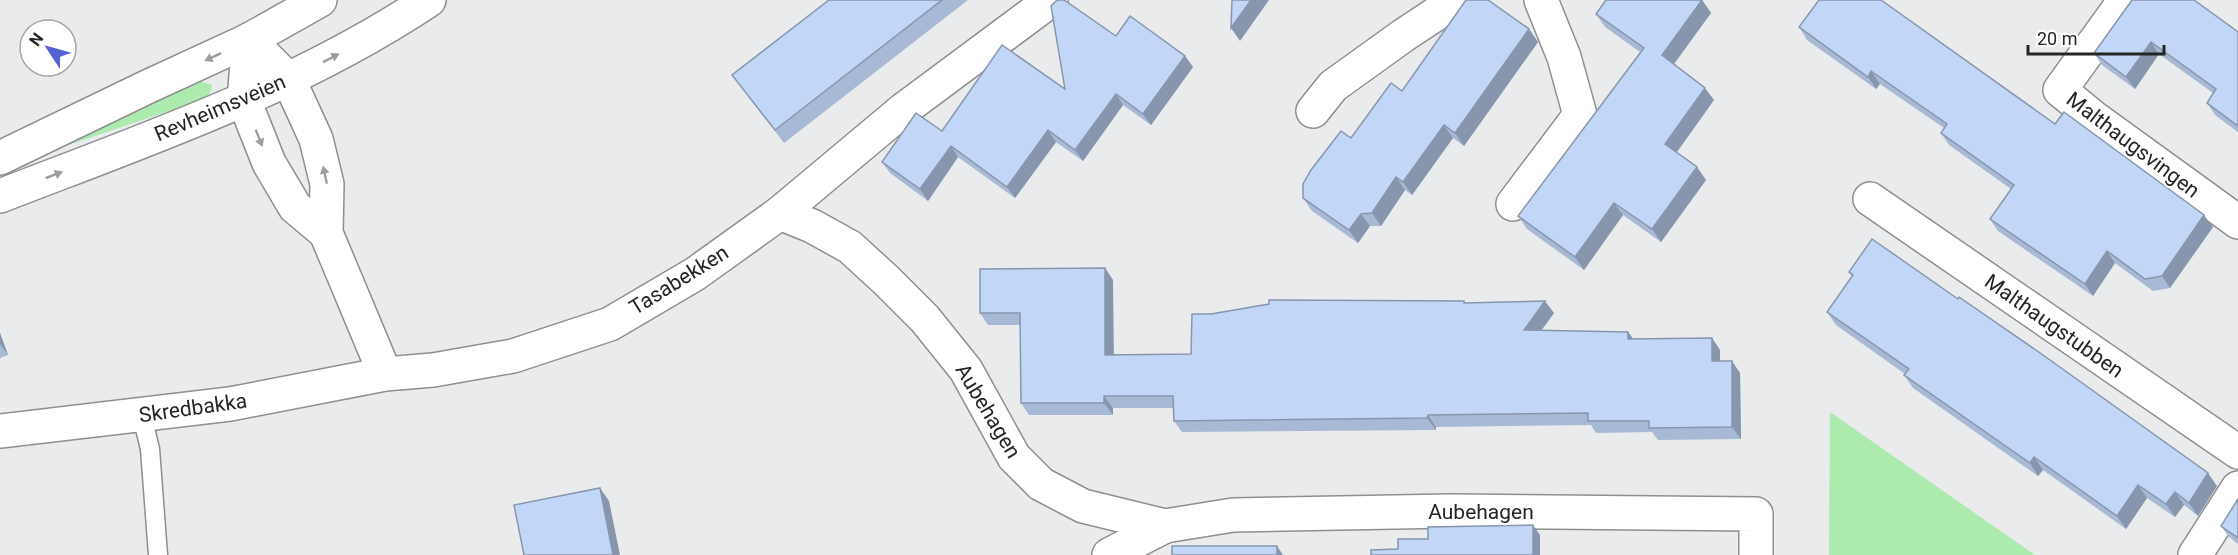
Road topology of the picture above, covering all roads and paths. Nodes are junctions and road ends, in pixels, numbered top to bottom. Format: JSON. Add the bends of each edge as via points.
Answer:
{"nodes":[{"id":1,"x":320,"y":0,"type":"edge"},
{"id":2,"x":429,"y":0,"type":"edge"},
{"id":3,"x":1051,"y":0,"type":"edge"},
{"id":4,"x":1457,"y":0,"type":"edge"},
{"id":5,"x":1541,"y":0,"type":"edge"},
{"id":6,"x":2125,"y":0,"type":"edge"},
{"id":7,"x":249,"y":40,"type":"junction"},
{"id":8,"x":289,"y":80,"type":"junction"},
{"id":9,"x":244,"y":100,"type":"junction"},
{"id":10,"x":1313,"y":111,"type":"dead end"},
{"id":11,"x":0,"y":158,"type":"edge"},
{"id":12,"x":0,"y":196,"type":"edge"},
{"id":13,"x":1870,"y":199,"type":"dead end"},
{"id":14,"x":1513,"y":204,"type":"dead end"},
{"id":15,"x":780,"y":213,"type":"junction"},
{"id":16,"x":2238,"y":222,"type":"edge"},
{"id":17,"x":326,"y":234,"type":"junction"},
{"id":18,"x":385,"y":374,"type":"junction"},
{"id":19,"x":142,"y":416,"type":"junction"},
{"id":20,"x":0,"y":431,"type":"edge"},
{"id":21,"x":2238,"y":452,"type":"edge"},
{"id":22,"x":2238,"y":488,"type":"edge"},
{"id":23,"x":1165,"y":526,"type":"junction"},
{"id":24,"x":158,"y":555,"type":"edge"},
{"id":25,"x":1109,"y":555,"type":"edge"},
{"id":26,"x":1756,"y":555,"type":"edge"},
{"id":27,"x":2195,"y":555,"type":"edge"}],
"edges":[{"from":1,"to":7,"type":"street"},
{"from":8,"to":2,"type":"street","name":"Revheimsveien","one_way":true,"via":[[348,50]]},
{"from":3,"to":15,"type":"street","name":"Tasabekken","via":[[903,110]]},
{"from":4,"to":10,"type":"street","via":[[1333,86]]},
{"from":5,"to":14,"type":"street","via":[[1564,57],[1580,115]]},
{"from":6,"to":16,"type":"street","name":"Malthaugsvingen","via":[[2060,90]]},
{"from":7,"to":8,"type":"street"},
{"from":7,"to":9,"type":"street"},
{"from":7,"to":11,"type":"street","one_way":true},
{"from":8,"to":9,"type":"street","name":"Revheimsveien"},
{"from":17,"to":8,"type":"street","one_way":true,"via":[[327,183],[316,139]]},
{"from":12,"to":9,"type":"street","name":"Revheimsveien","one_way":true},
{"from":9,"to":17,"type":"street","one_way":true,"via":[[269,163],[295,207]]},
{"from":13,"to":21,"type":"street","name":"Malthaugstubben"},
{"from":15,"to":18,"type":"street","name":"Tasabekken","via":[[695,274],[610,324],[513,356]]},
{"from":15,"to":23,"type":"street","name":"Aubehagen","via":[[850,248],[925,319],[966,370],[1014,457],[1041,484],[1083,506]]},
{"from":17,"to":18,"type":"street"},
{"from":18,"to":19,"type":"street","name":"Skredbakka","via":[[230,404]]},
{"from":19,"to":20,"type":"street","name":"Skredbakka"},
{"from":19,"to":24,"type":"lane","via":[[150,449]]},
{"from":22,"to":27,"type":"street"},
{"from":23,"to":25,"type":"street","name":"Aubehagen"},
{"from":23,"to":26,"type":"street","name":"Aubehagen","via":[[1233,515],[1450,511],[1756,514]]}]}
